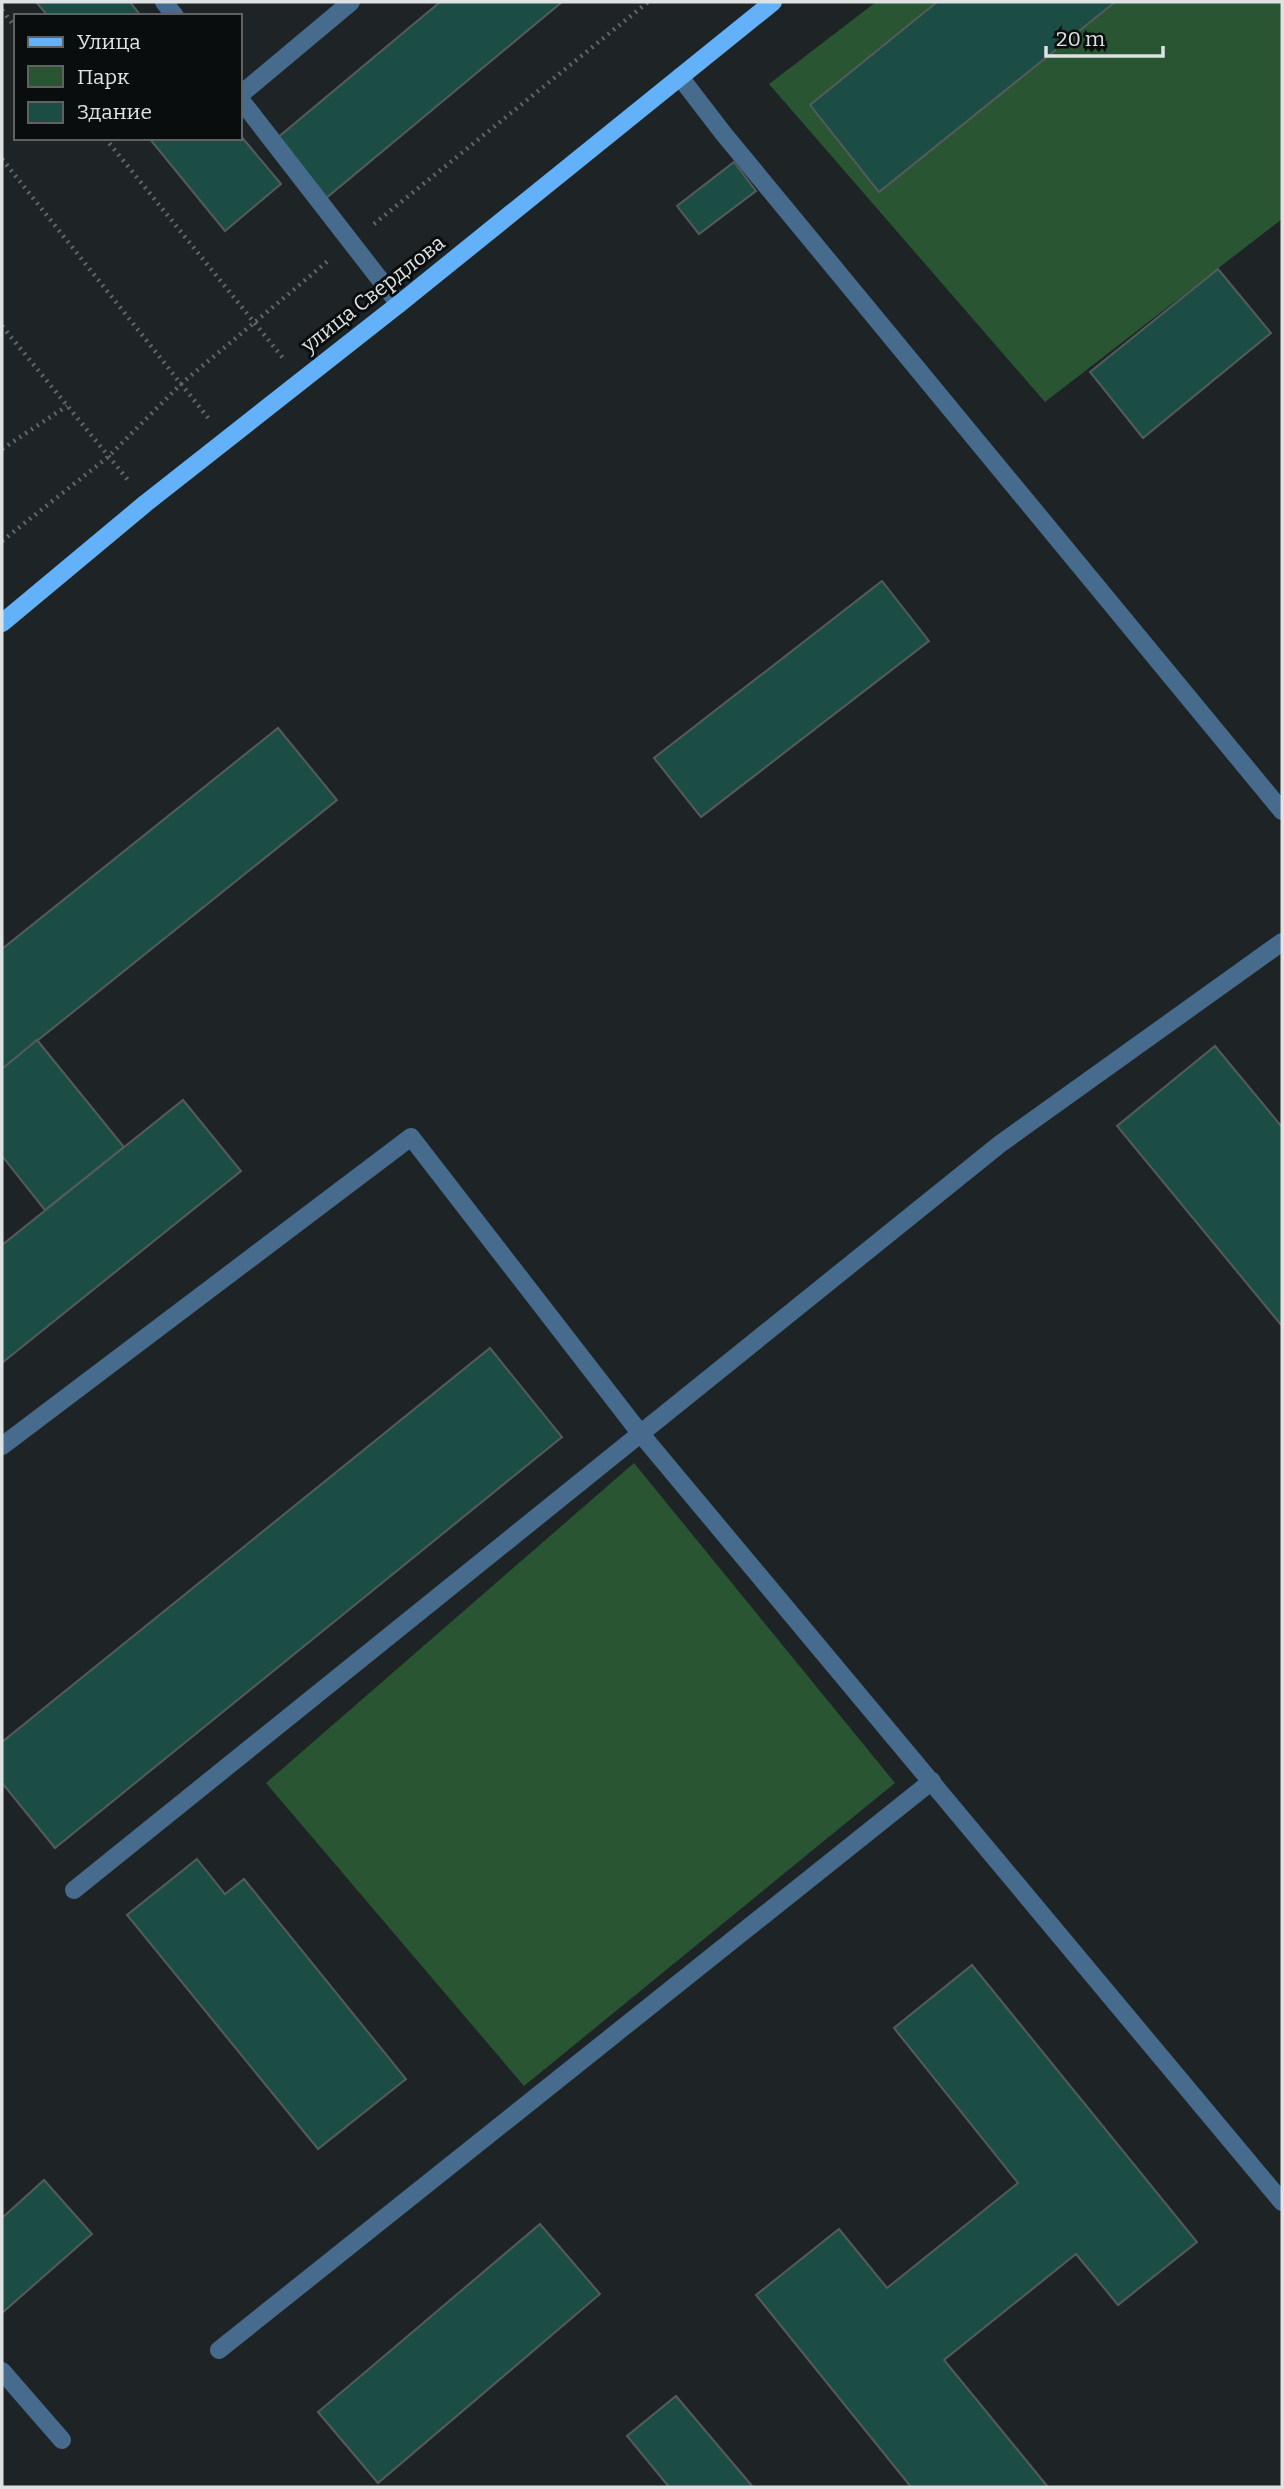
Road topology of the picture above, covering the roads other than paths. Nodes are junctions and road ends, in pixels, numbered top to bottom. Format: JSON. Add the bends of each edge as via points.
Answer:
{"nodes":[{"id":1,"x":351,"y":2,"type":"edge"},
{"id":2,"x":773,"y":2,"type":"edge"},
{"id":3,"x":680,"y":77,"type":"junction"},
{"id":4,"x":242,"y":95,"type":"edge"},
{"id":5,"x":242,"y":100,"type":"edge"},
{"id":6,"x":399,"y":304,"type":"junction"},
{"id":7,"x":2,"y":623,"type":"edge"},
{"id":8,"x":1282,"y":811,"type":"edge"},
{"id":9,"x":1282,"y":942,"type":"edge"},
{"id":10,"x":640,"y":1433,"type":"junction"},
{"id":11,"x":2,"y":1446,"type":"edge"},
{"id":12,"x":932,"y":1781,"type":"junction"},
{"id":13,"x":74,"y":1890,"type":"dead end"},
{"id":14,"x":1282,"y":2202,"type":"edge"},
{"id":15,"x":219,"y":2350,"type":"dead end"},
{"id":16,"x":2,"y":2371,"type":"edge"},
{"id":17,"x":62,"y":2440,"type":"dead end"}],
"edges":[{"from":1,"to":4,"type":"lane"},
{"from":2,"to":3,"type":"main road","name":"улица Свердлова"},
{"from":3,"to":6,"type":"main road","name":"улица Свердлова"},
{"from":3,"to":8,"type":"lane"},
{"from":5,"to":6,"type":"lane"},
{"from":6,"to":7,"type":"main road","name":"улица Свердлова","via":[[225,439]]},
{"from":9,"to":10,"type":"lane","via":[[1000,1143]]},
{"from":10,"to":11,"type":"lane","via":[[411,1138]]},
{"from":10,"to":12,"type":"lane"},
{"from":10,"to":13,"type":"lane"},
{"from":12,"to":14,"type":"lane"},
{"from":12,"to":15,"type":"lane"},
{"from":16,"to":17,"type":"lane"}]}
